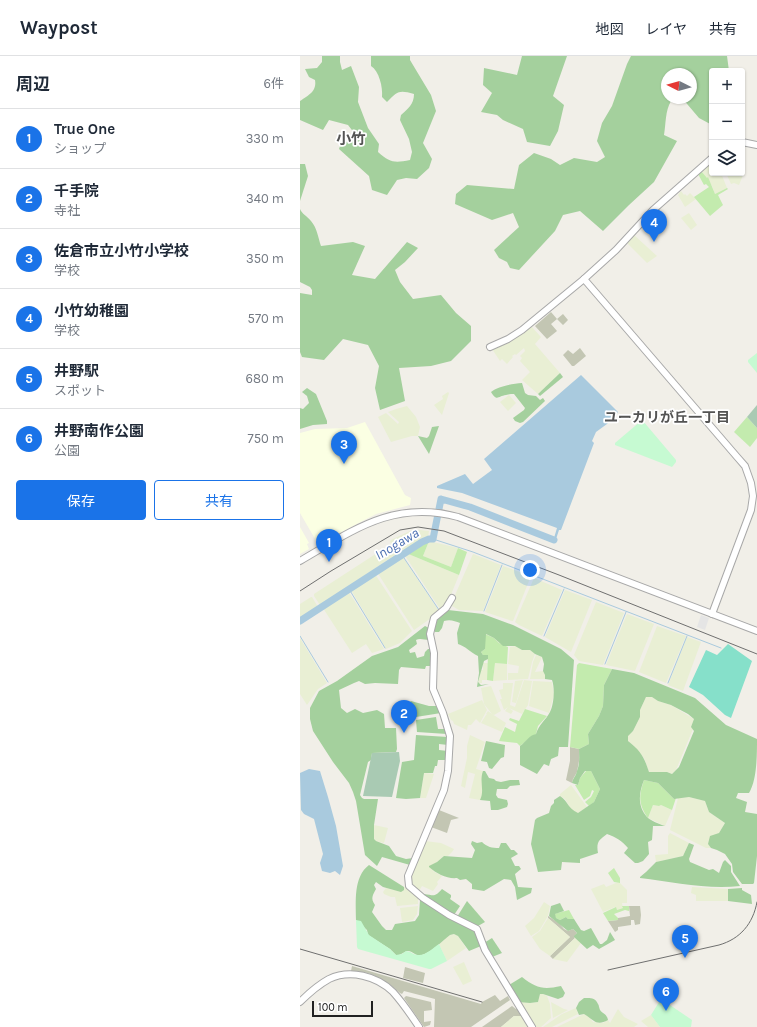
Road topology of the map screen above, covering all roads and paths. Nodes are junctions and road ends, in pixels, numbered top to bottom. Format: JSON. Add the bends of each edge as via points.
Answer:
{"nodes":[{"id":1,"x":745,"y":143,"type":"edge"},
{"id":2,"x":757,"y":145,"type":"edge"},
{"id":3,"x":709,"y":161,"type":"edge"},
{"id":4,"x":584,"y":279,"type":"junction"},
{"id":5,"x":490,"y":347,"type":"dead end"},
{"id":6,"x":300,"y":560,"type":"edge"},
{"id":7,"x":452,"y":598,"type":"dead end"},
{"id":8,"x":712,"y":614,"type":"junction"},
{"id":9,"x":757,"y":631,"type":"edge"},
{"id":10,"x":300,"y":1002,"type":"edge"},
{"id":11,"x":419,"y":1027,"type":"edge"},
{"id":12,"x":532,"y":1027,"type":"edge"}],
"edges":[{"from":1,"to":2,"type":"street"},
{"from":3,"to":4,"type":"street","via":[[652,210],[616,250]]},
{"from":4,"to":5,"type":"street","via":[[522,330]]},
{"from":4,"to":8,"type":"street","via":[[738,458],[749,475],[752,490],[751,510]]},
{"from":6,"to":8,"type":"street","via":[[378,519],[412,511],[442,513]]},
{"from":7,"to":12,"type":"street","via":[[446,608],[434,618],[430,634],[434,653],[433,689],[450,736],[448,771],[444,790],[408,881],[409,886],[422,898],[477,929],[485,950]]},
{"from":8,"to":9,"type":"street"},
{"from":10,"to":11,"type":"street","via":[[315,988],[333,978],[344,975],[362,976],[380,982],[392,991]]}]}
